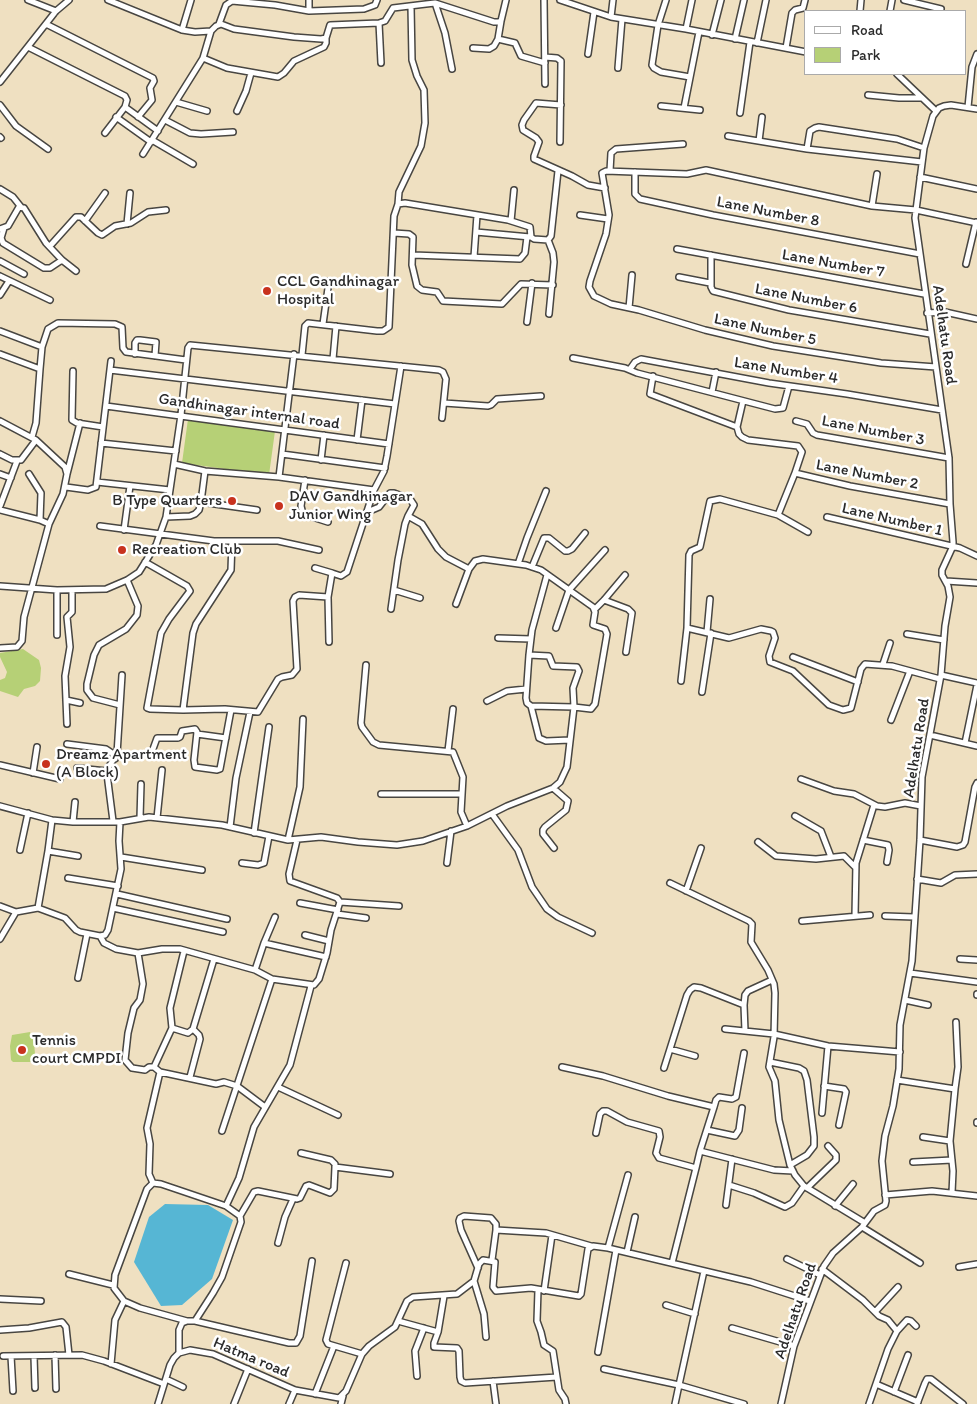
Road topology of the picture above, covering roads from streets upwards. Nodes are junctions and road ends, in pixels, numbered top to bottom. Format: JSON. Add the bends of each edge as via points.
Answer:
{"nodes":[{"id":1,"x":28,"y":0,"type":"edge"},
{"id":2,"x":69,"y":0,"type":"edge"},
{"id":3,"x":108,"y":0,"type":"edge"},
{"id":4,"x":191,"y":0,"type":"edge"},
{"id":5,"x":309,"y":0,"type":"edge"},
{"id":6,"x":377,"y":0,"type":"edge"},
{"id":7,"x":397,"y":0,"type":"edge"},
{"id":8,"x":506,"y":0,"type":"edge"},
{"id":9,"x":544,"y":0,"type":"edge"},
{"id":10,"x":560,"y":0,"type":"edge"},
{"id":11,"x":612,"y":0,"type":"edge"},
{"id":12,"x":666,"y":0,"type":"edge"},
{"id":13,"x":692,"y":0,"type":"edge"},
{"id":14,"x":721,"y":0,"type":"edge"},
{"id":15,"x":744,"y":0,"type":"edge"},
{"id":16,"x":766,"y":0,"type":"edge"},
{"id":17,"x":805,"y":0,"type":"edge"},
{"id":18,"x":904,"y":0,"type":"edge"},
{"id":19,"x":228,"y":1,"type":"edge"},
{"id":20,"x":432,"y":2,"type":"edge"},
{"id":21,"x":280,"y":3,"type":"edge"},
{"id":22,"x":411,"y":6,"type":"junction"},
{"id":23,"x":396,"y":8,"type":"junction"},
{"id":24,"x":941,"y":9,"type":"dead end"},
{"id":25,"x":56,"y":11,"type":"junction"},
{"id":26,"x":309,"y":11,"type":"junction"},
{"id":27,"x":594,"y":12,"type":"junction"},
{"id":28,"x":610,"y":17,"type":"junction"},
{"id":29,"x":622,"y":19,"type":"junction"},
{"id":30,"x":501,"y":21,"type":"junction"},
{"id":31,"x":379,"y":23,"type":"junction"},
{"id":32,"x":46,"y":24,"type":"junction"},
{"id":33,"x":219,"y":24,"type":"junction"},
{"id":34,"x":658,"y":25,"type":"junction"},
{"id":35,"x":686,"y":29,"type":"junction"},
{"id":36,"x":182,"y":30,"type":"junction"},
{"id":37,"x":211,"y":31,"type":"junction"},
{"id":38,"x":699,"y":32,"type":"junction"},
{"id":39,"x":712,"y":35,"type":"junction"},
{"id":40,"x":326,"y":38,"type":"junction"},
{"id":41,"x":498,"y":39,"type":"junction"},
{"id":42,"x":735,"y":39,"type":"junction"},
{"id":43,"x":750,"y":42,"type":"junction"},
{"id":44,"x":757,"y":43,"type":"junction"},
{"id":45,"x":28,"y":47,"type":"junction"},
{"id":46,"x":474,"y":48,"type":"dead end"},
{"id":47,"x":786,"y":48,"type":"junction"},
{"id":48,"x":804,"y":52,"type":"edge"},
{"id":49,"x":588,"y":54,"type":"dead end"},
{"id":50,"x":977,"y":54,"type":"edge"},
{"id":51,"x":203,"y":58,"type":"junction"},
{"id":52,"x":545,"y":60,"type":"junction"},
{"id":53,"x":381,"y":63,"type":"dead end"},
{"id":54,"x":618,"y":68,"type":"dead end"},
{"id":55,"x":452,"y":69,"type":"dead end"},
{"id":56,"x":251,"y":73,"type":"junction"},
{"id":57,"x":898,"y":75,"type":"edge"},
{"id":58,"x":690,"y":77,"type":"junction"},
{"id":59,"x":0,"y":82,"type":"edge"},
{"id":60,"x":545,"y":84,"type":"dead end"},
{"id":61,"x":868,"y":95,"type":"dead end"},
{"id":62,"x":922,"y":98,"type":"junction"},
{"id":63,"x":176,"y":102,"type":"junction"},
{"id":64,"x":0,"y":105,"type":"edge"},
{"id":65,"x":561,"y":105,"type":"junction"},
{"id":66,"x":662,"y":106,"type":"dead end"},
{"id":67,"x":125,"y":107,"type":"junction"},
{"id":68,"x":968,"y":107,"type":"junction"},
{"id":69,"x":684,"y":108,"type":"junction"},
{"id":70,"x":977,"y":109,"type":"edge"},
{"id":71,"x":700,"y":110,"type":"dead end"},
{"id":72,"x":207,"y":111,"type":"dead end"},
{"id":73,"x":237,"y":111,"type":"dead end"},
{"id":74,"x":936,"y":111,"type":"junction"},
{"id":75,"x":740,"y":113,"type":"dead end"},
{"id":76,"x":138,"y":117,"type":"junction"},
{"id":77,"x":762,"y":117,"type":"dead end"},
{"id":78,"x":116,"y":118,"type":"junction"},
{"id":79,"x":165,"y":120,"type":"junction"},
{"id":80,"x":158,"y":131,"type":"junction"},
{"id":81,"x":105,"y":132,"type":"dead end"},
{"id":82,"x":233,"y":132,"type":"dead end"},
{"id":83,"x":728,"y":136,"type":"dead end"},
{"id":84,"x":152,"y":141,"type":"junction"},
{"id":85,"x":759,"y":141,"type":"junction"},
{"id":86,"x":560,"y":142,"type":"dead end"},
{"id":87,"x":683,"y":144,"type":"dead end"},
{"id":88,"x":924,"y":148,"type":"junction"},
{"id":89,"x":48,"y":149,"type":"dead end"},
{"id":90,"x":807,"y":149,"type":"junction"},
{"id":91,"x":143,"y":154,"type":"dead end"},
{"id":92,"x":922,"y":162,"type":"junction"},
{"id":93,"x":193,"y":164,"type":"dead end"},
{"id":94,"x":558,"y":171,"type":"junction"},
{"id":95,"x":610,"y":171,"type":"junction"},
{"id":96,"x":635,"y":172,"type":"junction"},
{"id":97,"x":877,"y":174,"type":"dead end"},
{"id":98,"x":920,"y":177,"type":"junction"},
{"id":99,"x":605,"y":188,"type":"junction"},
{"id":100,"x":0,"y":189,"type":"edge"},
{"id":101,"x":977,"y":189,"type":"edge"},
{"id":102,"x":514,"y":190,"type":"dead end"},
{"id":103,"x":105,"y":193,"type":"dead end"},
{"id":104,"x":130,"y":193,"type":"dead end"},
{"id":105,"x":398,"y":204,"type":"junction"},
{"id":106,"x":872,"y":206,"type":"junction"},
{"id":107,"x":22,"y":207,"type":"junction"},
{"id":108,"x":166,"y":210,"type":"dead end"},
{"id":109,"x":916,"y":210,"type":"junction"},
{"id":110,"x":477,"y":215,"type":"junction"},
{"id":111,"x":580,"y":215,"type":"dead end"},
{"id":112,"x":608,"y":219,"type":"junction"},
{"id":113,"x":85,"y":221,"type":"junction"},
{"id":114,"x":511,"y":221,"type":"junction"},
{"id":115,"x":976,"y":222,"type":"edge"},
{"id":116,"x":127,"y":224,"type":"junction"},
{"id":117,"x":2,"y":229,"type":"edge"},
{"id":118,"x":476,"y":232,"type":"junction"},
{"id":119,"x":394,"y":233,"type":"junction"},
{"id":120,"x":529,"y":237,"type":"junction"},
{"id":121,"x":548,"y":240,"type":"junction"},
{"id":122,"x":50,"y":246,"type":"junction"},
{"id":123,"x":678,"y":249,"type":"dead end"},
{"id":124,"x":920,"y":254,"type":"junction"},
{"id":125,"x":413,"y":255,"type":"junction"},
{"id":126,"x":711,"y":255,"type":"junction"},
{"id":127,"x":474,"y":257,"type":"junction"},
{"id":128,"x":62,"y":260,"type":"junction"},
{"id":129,"x":0,"y":261,"type":"edge"},
{"id":130,"x":966,"y":264,"type":"dead end"},
{"id":131,"x":76,"y":271,"type":"dead end"},
{"id":132,"x":24,"y":274,"type":"dead end"},
{"id":133,"x":632,"y":275,"type":"dead end"},
{"id":134,"x":0,"y":276,"type":"edge"},
{"id":135,"x":679,"y":277,"type":"dead end"},
{"id":136,"x":9,"y":280,"type":"junction"},
{"id":137,"x":329,"y":281,"type":"dead end"},
{"id":138,"x":532,"y":283,"type":"junction"},
{"id":139,"x":710,"y":283,"type":"junction"},
{"id":140,"x":553,"y":285,"type":"junction"},
{"id":141,"x":924,"y":294,"type":"junction"},
{"id":142,"x":0,"y":295,"type":"edge"},
{"id":143,"x":50,"y":300,"type":"dead end"},
{"id":144,"x":629,"y":308,"type":"junction"},
{"id":145,"x":927,"y":313,"type":"junction"},
{"id":146,"x":549,"y":314,"type":"dead end"},
{"id":147,"x":977,"y":319,"type":"edge"},
{"id":148,"x":527,"y":322,"type":"dead end"},
{"id":149,"x":323,"y":324,"type":"junction"},
{"id":150,"x":336,"y":326,"type":"junction"},
{"id":151,"x":0,"y":331,"type":"edge"},
{"id":152,"x":930,"y":334,"type":"junction"},
{"id":153,"x":42,"y":347,"type":"junction"},
{"id":154,"x":0,"y":354,"type":"edge"},
{"id":155,"x":135,"y":354,"type":"junction"},
{"id":156,"x":294,"y":354,"type":"junction"},
{"id":157,"x":302,"y":355,"type":"junction"},
{"id":158,"x":155,"y":356,"type":"junction"},
{"id":159,"x":573,"y":358,"type":"dead end"},
{"id":160,"x":333,"y":359,"type":"junction"},
{"id":161,"x":186,"y":360,"type":"junction"},
{"id":162,"x":111,"y":361,"type":"dead end"},
{"id":163,"x":401,"y":366,"type":"junction"},
{"id":164,"x":936,"y":367,"type":"junction"},
{"id":165,"x":40,"y":369,"type":"junction"},
{"id":166,"x":630,"y":369,"type":"junction"},
{"id":167,"x":110,"y":370,"type":"junction"},
{"id":168,"x":73,"y":371,"type":"dead end"},
{"id":169,"x":716,"y":372,"type":"junction"},
{"id":170,"x":653,"y":376,"type":"junction"},
{"id":171,"x":184,"y":378,"type":"junction"},
{"id":172,"x":789,"y":386,"type":"junction"},
{"id":173,"x":290,"y":392,"type":"junction"},
{"id":174,"x":712,"y":392,"type":"junction"},
{"id":175,"x":541,"y":396,"type":"dead end"},
{"id":176,"x":362,"y":400,"type":"junction"},
{"id":177,"x":743,"y":401,"type":"junction"},
{"id":178,"x":444,"y":403,"type":"junction"},
{"id":179,"x":395,"y":404,"type":"junction"},
{"id":180,"x":106,"y":406,"type":"junction"},
{"id":181,"x":942,"y":410,"type":"junction"},
{"id":182,"x":181,"y":415,"type":"junction"},
{"id":183,"x":442,"y":418,"type":"dead end"},
{"id":184,"x":0,"y":421,"type":"edge"},
{"id":185,"x":796,"y":421,"type":"dead end"},
{"id":186,"x":80,"y":423,"type":"junction"},
{"id":187,"x":103,"y":427,"type":"junction"},
{"id":188,"x":737,"y":427,"type":"junction"},
{"id":189,"x":285,"y":430,"type":"junction"},
{"id":190,"x":324,"y":435,"type":"junction"},
{"id":191,"x":34,"y":439,"type":"junction"},
{"id":192,"x":357,"y":440,"type":"junction"},
{"id":193,"x":101,"y":443,"type":"junction"},
{"id":194,"x":389,"y":444,"type":"junction"},
{"id":195,"x":176,"y":451,"type":"junction"},
{"id":196,"x":0,"y":454,"type":"edge"},
{"id":197,"x":282,"y":454,"type":"junction"},
{"id":198,"x":949,"y":458,"type":"junction"},
{"id":199,"x":321,"y":460,"type":"junction"},
{"id":200,"x":17,"y":461,"type":"junction"},
{"id":201,"x":174,"y":464,"type":"junction"},
{"id":202,"x":385,"y":468,"type":"junction"},
{"id":203,"x":205,"y":470,"type":"junction"},
{"id":204,"x":795,"y":473,"type":"junction"},
{"id":205,"x":0,"y":474,"type":"edge"},
{"id":206,"x":29,"y":474,"type":"dead end"},
{"id":207,"x":67,"y":474,"type":"junction"},
{"id":208,"x":279,"y":477,"type":"junction"},
{"id":209,"x":11,"y":478,"type":"junction"},
{"id":210,"x":305,"y":480,"type":"junction"},
{"id":211,"x":97,"y":482,"type":"junction"},
{"id":212,"x":130,"y":486,"type":"junction"},
{"id":213,"x":66,"y":487,"type":"junction"},
{"id":214,"x":170,"y":490,"type":"junction"},
{"id":215,"x":374,"y":490,"type":"junction"},
{"id":216,"x":3,"y":491,"type":"edge"},
{"id":217,"x":546,"y":491,"type":"dead end"},
{"id":218,"x":201,"y":502,"type":"junction"},
{"id":219,"x":950,"y":504,"type":"junction"},
{"id":220,"x":0,"y":508,"type":"edge"},
{"id":221,"x":368,"y":509,"type":"junction"},
{"id":222,"x":257,"y":510,"type":"dead end"},
{"id":223,"x":778,"y":515,"type":"junction"},
{"id":224,"x":408,"y":516,"type":"junction"},
{"id":225,"x":166,"y":517,"type":"junction"},
{"id":226,"x":827,"y":517,"type":"dead end"},
{"id":227,"x":40,"y":520,"type":"junction"},
{"id":228,"x":328,"y":522,"type":"dead end"},
{"id":229,"x":49,"y":524,"type":"junction"},
{"id":230,"x":100,"y":526,"type":"dead end"},
{"id":231,"x":124,"y":530,"type":"junction"},
{"id":232,"x":808,"y":532,"type":"dead end"},
{"id":233,"x":161,"y":533,"type":"junction"},
{"id":234,"x":585,"y":534,"type":"dead end"},
{"id":235,"x":232,"y":541,"type":"junction"},
{"id":236,"x":953,"y":546,"type":"junction"},
{"id":237,"x":319,"y":550,"type":"dead end"},
{"id":238,"x":604,"y":550,"type":"dead end"},
{"id":239,"x":977,"y":556,"type":"edge"},
{"id":240,"x":145,"y":562,"type":"junction"},
{"id":241,"x":518,"y":564,"type":"junction"},
{"id":242,"x":532,"y":567,"type":"junction"},
{"id":243,"x":315,"y":568,"type":"dead end"},
{"id":244,"x":469,"y":569,"type":"junction"},
{"id":245,"x":332,"y":573,"type":"junction"},
{"id":246,"x":547,"y":575,"type":"junction"},
{"id":247,"x":625,"y":575,"type":"dead end"},
{"id":248,"x":127,"y":580,"type":"junction"},
{"id":249,"x":946,"y":581,"type":"junction"},
{"id":250,"x":977,"y":583,"type":"edge"},
{"id":251,"x":0,"y":586,"type":"edge"},
{"id":252,"x":32,"y":589,"type":"junction"},
{"id":253,"x":57,"y":590,"type":"junction"},
{"id":254,"x":394,"y":590,"type":"junction"},
{"id":255,"x":569,"y":590,"type":"junction"},
{"id":256,"x":72,"y":591,"type":"junction"},
{"id":257,"x":328,"y":597,"type":"junction"},
{"id":258,"x":420,"y":598,"type":"dead end"},
{"id":259,"x":710,"y":599,"type":"dead end"},
{"id":260,"x":604,"y":600,"type":"junction"},
{"id":261,"x":456,"y":604,"type":"dead end"},
{"id":262,"x":391,"y":609,"type":"dead end"},
{"id":263,"x":595,"y":609,"type":"junction"},
{"id":264,"x":556,"y":628,"type":"dead end"},
{"id":265,"x":686,"y":628,"type":"junction"},
{"id":266,"x":709,"y":633,"type":"junction"},
{"id":267,"x":907,"y":634,"type":"dead end"},
{"id":268,"x":57,"y":635,"type":"dead end"},
{"id":269,"x":498,"y":638,"type":"dead end"},
{"id":270,"x":531,"y":639,"type":"junction"},
{"id":271,"x":944,"y":640,"type":"junction"},
{"id":272,"x":329,"y":642,"type":"dead end"},
{"id":273,"x":890,"y":643,"type":"dead end"},
{"id":274,"x":0,"y":648,"type":"edge"},
{"id":275,"x":626,"y":652,"type":"dead end"},
{"id":276,"x":529,"y":655,"type":"junction"},
{"id":277,"x":793,"y":657,"type":"dead end"},
{"id":278,"x":883,"y":664,"type":"junction"},
{"id":279,"x":366,"y":665,"type":"dead end"},
{"id":280,"x":910,"y":671,"type":"junction"},
{"id":281,"x":122,"y":675,"type":"dead end"},
{"id":282,"x":941,"y":677,"type":"junction"},
{"id":283,"x":681,"y":681,"type":"dead end"},
{"id":284,"x":858,"y":682,"type":"junction"},
{"id":285,"x":977,"y":684,"type":"edge"},
{"id":286,"x":526,"y":689,"type":"junction"},
{"id":287,"x":702,"y":692,"type":"dead end"},
{"id":288,"x":66,"y":700,"type":"junction"},
{"id":289,"x":487,"y":701,"type":"dead end"},
{"id":290,"x":80,"y":703,"type":"dead end"},
{"id":291,"x":120,"y":705,"type":"junction"},
{"id":292,"x":531,"y":706,"type":"junction"},
{"id":293,"x":574,"y":707,"type":"junction"},
{"id":294,"x":453,"y":709,"type":"dead end"},
{"id":295,"x":183,"y":710,"type":"junction"},
{"id":296,"x":231,"y":710,"type":"junction"},
{"id":297,"x":250,"y":712,"type":"junction"},
{"id":298,"x":303,"y":719,"type":"dead end"},
{"id":299,"x":891,"y":720,"type":"dead end"},
{"id":300,"x":67,"y":724,"type":"dead end"},
{"id":301,"x":270,"y":727,"type":"dead end"},
{"id":302,"x":197,"y":734,"type":"junction"},
{"id":303,"x":930,"y":735,"type":"junction"},
{"id":304,"x":226,"y":738,"type":"junction"},
{"id":305,"x":570,"y":740,"type":"junction"},
{"id":306,"x":965,"y":743,"type":"junction"},
{"id":307,"x":67,"y":744,"type":"dead end"},
{"id":308,"x":977,"y":746,"type":"edge"},
{"id":309,"x":37,"y":747,"type":"dead end"},
{"id":310,"x":153,"y":749,"type":"dead end"},
{"id":311,"x":448,"y":750,"type":"junction"},
{"id":312,"x":115,"y":759,"type":"junction"},
{"id":313,"x":0,"y":765,"type":"edge"},
{"id":314,"x":77,"y":768,"type":"dead end"},
{"id":315,"x":162,"y":770,"type":"dead end"},
{"id":316,"x":107,"y":771,"type":"junction"},
{"id":317,"x":33,"y":773,"type":"junction"},
{"id":318,"x":60,"y":779,"type":"dead end"},
{"id":319,"x":801,"y":779,"type":"dead end"},
{"id":320,"x":977,"y":783,"type":"edge"},
{"id":321,"x":141,"y":784,"type":"dead end"},
{"id":322,"x":553,"y":788,"type":"junction"},
{"id":323,"x":381,"y":794,"type":"dead end"},
{"id":324,"x":462,"y":794,"type":"junction"},
{"id":325,"x":75,"y":802,"type":"dead end"},
{"id":326,"x":874,"y":804,"type":"junction"},
{"id":327,"x":0,"y":806,"type":"edge"},
{"id":328,"x":921,"y":806,"type":"junction"},
{"id":329,"x":28,"y":813,"type":"junction"},
{"id":330,"x":492,"y":814,"type":"junction"},
{"id":331,"x":795,"y":816,"type":"dead end"},
{"id":332,"x":140,"y":818,"type":"junction"},
{"id":333,"x":157,"y":818,"type":"junction"},
{"id":334,"x":52,"y":820,"type":"junction"},
{"id":335,"x":112,"y":821,"type":"junction"},
{"id":336,"x":73,"y":822,"type":"junction"},
{"id":337,"x":120,"y":822,"type":"junction"},
{"id":338,"x":467,"y":826,"type":"junction"},
{"id":339,"x":230,"y":827,"type":"junction"},
{"id":340,"x":451,"y":831,"type":"junction"},
{"id":341,"x":254,"y":832,"type":"junction"},
{"id":342,"x":268,"y":836,"type":"junction"},
{"id":343,"x":288,"y":840,"type":"junction"},
{"id":344,"x":297,"y":840,"type":"junction"},
{"id":345,"x":863,"y":840,"type":"junction"},
{"id":346,"x":920,"y":840,"type":"junction"},
{"id":347,"x":758,"y":842,"type":"dead end"},
{"id":348,"x":554,"y":848,"type":"dead end"},
{"id":349,"x":701,"y":848,"type":"dead end"},
{"id":350,"x":20,"y":850,"type":"dead end"},
{"id":351,"x":48,"y":851,"type":"junction"},
{"id":352,"x":78,"y":856,"type":"dead end"},
{"id":353,"x":121,"y":857,"type":"junction"},
{"id":354,"x":831,"y":857,"type":"junction"},
{"id":355,"x":447,"y":862,"type":"dead end"},
{"id":356,"x":887,"y":862,"type":"dead end"},
{"id":357,"x":242,"y":863,"type":"dead end"},
{"id":358,"x":855,"y":867,"type":"junction"},
{"id":359,"x":202,"y":870,"type":"dead end"},
{"id":360,"x":977,"y":874,"type":"edge"},
{"id":361,"x":68,"y":878,"type":"dead end"},
{"id":362,"x":917,"y":879,"type":"junction"},
{"id":363,"x":670,"y":883,"type":"dead end"},
{"id":364,"x":118,"y":886,"type":"junction"},
{"id":365,"x":686,"y":891,"type":"junction"},
{"id":366,"x":117,"y":894,"type":"junction"},
{"id":367,"x":340,"y":902,"type":"junction"},
{"id":368,"x":300,"y":903,"type":"dead end"},
{"id":369,"x":0,"y":906,"type":"edge"},
{"id":370,"x":399,"y":906,"type":"dead end"},
{"id":371,"x":38,"y":908,"type":"junction"},
{"id":372,"x":113,"y":908,"type":"junction"},
{"id":373,"x":16,"y":912,"type":"junction"},
{"id":374,"x":337,"y":912,"type":"junction"},
{"id":375,"x":870,"y":915,"type":"dead end"},
{"id":376,"x":856,"y":916,"type":"junction"},
{"id":377,"x":885,"y":916,"type":"dead end"},
{"id":378,"x":275,"y":917,"type":"dead end"},
{"id":379,"x":914,"y":917,"type":"junction"},
{"id":380,"x":366,"y":918,"type":"dead end"},
{"id":381,"x":228,"y":919,"type":"dead end"},
{"id":382,"x":802,"y":921,"type":"dead end"},
{"id":383,"x":223,"y":932,"type":"dead end"},
{"id":384,"x":592,"y":933,"type":"dead end"},
{"id":385,"x":87,"y":934,"type":"junction"},
{"id":386,"x":305,"y":935,"type":"dead end"},
{"id":387,"x":100,"y":936,"type":"junction"},
{"id":388,"x":0,"y":939,"type":"edge"},
{"id":389,"x":329,"y":941,"type":"junction"},
{"id":390,"x":264,"y":943,"type":"junction"},
{"id":391,"x":184,"y":950,"type":"junction"},
{"id":392,"x":138,"y":953,"type":"junction"},
{"id":393,"x":326,"y":958,"type":"junction"},
{"id":394,"x":214,"y":959,"type":"junction"},
{"id":395,"x":960,"y":959,"type":"dead end"},
{"id":396,"x":977,"y":960,"type":"edge"},
{"id":397,"x":255,"y":970,"type":"junction"},
{"id":398,"x":910,"y":973,"type":"junction"},
{"id":399,"x":78,"y":978,"type":"dead end"},
{"id":400,"x":272,"y":979,"type":"junction"},
{"id":401,"x":772,"y":980,"type":"junction"},
{"id":402,"x":977,"y":982,"type":"edge"},
{"id":403,"x":311,"y":986,"type":"junction"},
{"id":404,"x":905,"y":1000,"type":"junction"},
{"id":405,"x":744,"y":1005,"type":"junction"},
{"id":406,"x":928,"y":1005,"type":"dead end"},
{"id":407,"x":956,"y":1022,"type":"dead end"},
{"id":408,"x":172,"y":1028,"type":"junction"},
{"id":409,"x":193,"y":1029,"type":"junction"},
{"id":410,"x":725,"y":1029,"type":"dead end"},
{"id":411,"x":745,"y":1031,"type":"junction"},
{"id":412,"x":774,"y":1034,"type":"junction"},
{"id":413,"x":828,"y":1046,"type":"junction"},
{"id":414,"x":670,"y":1049,"type":"junction"},
{"id":415,"x":900,"y":1052,"type":"junction"},
{"id":416,"x":744,"y":1053,"type":"dead end"},
{"id":417,"x":695,"y":1056,"type":"dead end"},
{"id":418,"x":770,"y":1062,"type":"junction"},
{"id":419,"x":154,"y":1067,"type":"junction"},
{"id":420,"x":562,"y":1067,"type":"dead end"},
{"id":421,"x":664,"y":1068,"type":"dead end"},
{"id":422,"x":160,"y":1072,"type":"junction"},
{"id":423,"x":190,"y":1077,"type":"junction"},
{"id":424,"x":897,"y":1080,"type":"junction"},
{"id":425,"x":237,"y":1086,"type":"junction"},
{"id":426,"x":824,"y":1086,"type":"junction"},
{"id":427,"x":278,"y":1087,"type":"junction"},
{"id":428,"x":955,"y":1089,"type":"junction"},
{"id":429,"x":265,"y":1107,"type":"junction"},
{"id":430,"x":714,"y":1107,"type":"junction"},
{"id":431,"x":742,"y":1108,"type":"dead end"},
{"id":432,"x":822,"y":1113,"type":"dead end"},
{"id":433,"x":338,"y":1115,"type":"dead end"},
{"id":434,"x":839,"y":1125,"type":"dead end"},
{"id":435,"x":707,"y":1130,"type":"junction"},
{"id":436,"x":222,"y":1131,"type":"dead end"},
{"id":437,"x":596,"y":1133,"type":"dead end"},
{"id":438,"x":923,"y":1137,"type":"dead end"},
{"id":439,"x":950,"y":1141,"type":"junction"},
{"id":440,"x":828,"y":1146,"type":"dead end"},
{"id":441,"x":700,"y":1151,"type":"junction"},
{"id":442,"x":301,"y":1153,"type":"dead end"},
{"id":443,"x":732,"y":1159,"type":"junction"},
{"id":444,"x":952,"y":1160,"type":"junction"},
{"id":445,"x":913,"y":1162,"type":"dead end"},
{"id":446,"x":335,"y":1167,"type":"junction"},
{"id":447,"x":696,"y":1168,"type":"junction"},
{"id":448,"x":791,"y":1168,"type":"junction"},
{"id":449,"x":390,"y":1174,"type":"dead end"},
{"id":450,"x":628,"y":1175,"type":"dead end"},
{"id":451,"x":153,"y":1183,"type":"junction"},
{"id":452,"x":853,"y":1184,"type":"dead end"},
{"id":453,"x":728,"y":1185,"type":"junction"},
{"id":454,"x":805,"y":1187,"type":"junction"},
{"id":455,"x":952,"y":1193,"type":"junction"},
{"id":456,"x":885,"y":1195,"type":"junction"},
{"id":457,"x":977,"y":1196,"type":"edge"},
{"id":458,"x":293,"y":1199,"type":"junction"},
{"id":459,"x":726,"y":1205,"type":"dead end"},
{"id":460,"x":226,"y":1206,"type":"junction"},
{"id":461,"x":835,"y":1206,"type":"junction"},
{"id":462,"x":240,"y":1216,"type":"junction"},
{"id":463,"x":635,"y":1217,"type":"dead end"},
{"id":464,"x":863,"y":1225,"type":"junction"},
{"id":465,"x":496,"y":1230,"type":"junction"},
{"id":466,"x":552,"y":1235,"type":"junction"},
{"id":467,"x":278,"y":1243,"type":"dead end"},
{"id":468,"x":590,"y":1246,"type":"junction"},
{"id":469,"x":608,"y":1248,"type":"junction"},
{"id":470,"x":616,"y":1250,"type":"junction"},
{"id":471,"x":627,"y":1252,"type":"junction"},
{"id":472,"x":787,"y":1259,"type":"dead end"},
{"id":473,"x":492,"y":1260,"type":"junction"},
{"id":474,"x":312,"y":1261,"type":"dead end"},
{"id":475,"x":346,"y":1263,"type":"dead end"},
{"id":476,"x":672,"y":1263,"type":"junction"},
{"id":477,"x":920,"y":1263,"type":"dead end"},
{"id":478,"x":977,"y":1264,"type":"edge"},
{"id":479,"x":959,"y":1267,"type":"dead end"},
{"id":480,"x":478,"y":1269,"type":"junction"},
{"id":481,"x":822,"y":1269,"type":"junction"},
{"id":482,"x":704,"y":1271,"type":"junction"},
{"id":483,"x":68,"y":1274,"type":"dead end"},
{"id":484,"x":820,"y":1276,"type":"junction"},
{"id":485,"x":474,"y":1281,"type":"junction"},
{"id":486,"x":114,"y":1285,"type":"junction"},
{"id":487,"x":898,"y":1287,"type":"dead end"},
{"id":488,"x":541,"y":1290,"type":"junction"},
{"id":489,"x":444,"y":1296,"type":"junction"},
{"id":490,"x":0,"y":1299,"type":"edge"},
{"id":491,"x":41,"y":1301,"type":"dead end"},
{"id":492,"x":124,"y":1301,"type":"junction"},
{"id":493,"x":810,"y":1302,"type":"junction"},
{"id":494,"x":666,"y":1305,"type":"dead end"},
{"id":495,"x":875,"y":1312,"type":"junction"},
{"id":496,"x":695,"y":1314,"type":"junction"},
{"id":497,"x":187,"y":1321,"type":"junction"},
{"id":498,"x":195,"y":1321,"type":"junction"},
{"id":499,"x":398,"y":1322,"type":"junction"},
{"id":500,"x":916,"y":1326,"type":"dead end"},
{"id":501,"x":424,"y":1328,"type":"junction"},
{"id":502,"x":732,"y":1328,"type":"dead end"},
{"id":503,"x":0,"y":1330,"type":"edge"},
{"id":504,"x":438,"y":1332,"type":"junction"},
{"id":505,"x":897,"y":1332,"type":"junction"},
{"id":506,"x":486,"y":1337,"type":"dead end"},
{"id":507,"x":334,"y":1346,"type":"junction"},
{"id":508,"x":794,"y":1346,"type":"junction"},
{"id":509,"x":598,"y":1352,"type":"dead end"},
{"id":510,"x":179,"y":1353,"type":"junction"},
{"id":511,"x":362,"y":1354,"type":"junction"},
{"id":512,"x":55,"y":1355,"type":"junction"},
{"id":513,"x":69,"y":1355,"type":"junction"},
{"id":514,"x":908,"y":1355,"type":"dead end"},
{"id":515,"x":3,"y":1356,"type":"dead end"},
{"id":516,"x":11,"y":1356,"type":"junction"},
{"id":517,"x":34,"y":1356,"type":"junction"},
{"id":518,"x":111,"y":1364,"type":"junction"},
{"id":519,"x":604,"y":1369,"type":"dead end"},
{"id":520,"x":248,"y":1370,"type":"junction"},
{"id":521,"x":417,"y":1376,"type":"dead end"},
{"id":522,"x":557,"y":1377,"type":"junction"},
{"id":523,"x":165,"y":1381,"type":"junction"},
{"id":524,"x":493,"y":1381,"type":"junction"},
{"id":525,"x":876,"y":1384,"type":"junction"},
{"id":526,"x":679,"y":1385,"type":"junction"},
{"id":527,"x":183,"y":1386,"type":"dead end"},
{"id":528,"x":35,"y":1388,"type":"dead end"},
{"id":529,"x":56,"y":1389,"type":"dead end"},
{"id":530,"x":295,"y":1390,"type":"junction"},
{"id":531,"x":13,"y":1391,"type":"dead end"},
{"id":532,"x":894,"y":1392,"type":"junction"},
{"id":533,"x":316,"y":1394,"type":"junction"},
{"id":534,"x":341,"y":1397,"type":"junction"},
{"id":535,"x":918,"y":1403,"type":"edge"},
{"id":536,"x":158,"y":1404,"type":"edge"},
{"id":537,"x":234,"y":1404,"type":"edge"},
{"id":538,"x":289,"y":1404,"type":"edge"},
{"id":539,"x":341,"y":1404,"type":"edge"},
{"id":540,"x":496,"y":1404,"type":"edge"},
{"id":541,"x":566,"y":1404,"type":"edge"},
{"id":542,"x":675,"y":1404,"type":"edge"},
{"id":543,"x":744,"y":1404,"type":"edge"},
{"id":544,"x":781,"y":1404,"type":"edge"},
{"id":545,"x":869,"y":1404,"type":"edge"},
{"id":546,"x":963,"y":1404,"type":"edge"}],
"edges":[{"from":1,"to":25,"type":"street"},
{"from":2,"to":25,"type":"street"},
{"from":3,"to":36,"type":"street"},
{"from":4,"to":36,"type":"street"},
{"from":5,"to":26,"type":"street"},
{"from":6,"to":26,"type":"street","via":[[375,5],[364,9]]},
{"from":7,"to":23,"type":"street"},
{"from":8,"to":30,"type":"street"},
{"from":9,"to":52,"type":"street"},
{"from":10,"to":27,"type":"street"},
{"from":11,"to":28,"type":"street"},
{"from":12,"to":34,"type":"street"},
{"from":13,"to":35,"type":"street"},
{"from":14,"to":39,"type":"street"},
{"from":15,"to":42,"type":"street"},
{"from":16,"to":44,"type":"street"},
{"from":17,"to":47,"type":"street","via":[[803,8],[792,13]]},
{"from":18,"to":24,"type":"street"},
{"from":19,"to":21,"type":"street"},
{"from":19,"to":33,"type":"street"},
{"from":20,"to":22,"type":"street"},
{"from":20,"to":30,"type":"street","via":[[494,22]]},
{"from":20,"to":55,"type":"street","via":[[445,33]]},
{"from":21,"to":26,"type":"street"},
{"from":22,"to":23,"type":"street"},
{"from":22,"to":105,"type":"street","via":[[412,60],[424,90],[425,123],[421,146],[399,192]]},
{"from":23,"to":31,"type":"street"},
{"from":25,"to":32,"type":"street"},
{"from":27,"to":28,"type":"street"},
{"from":27,"to":49,"type":"street"},
{"from":28,"to":29,"type":"street"},
{"from":29,"to":34,"type":"street"},
{"from":29,"to":54,"type":"street"},
{"from":30,"to":41,"type":"street"},
{"from":31,"to":40,"type":"street","via":[[334,24],[328,28]]},
{"from":31,"to":53,"type":"street"},
{"from":32,"to":45,"type":"street"},
{"from":32,"to":76,"type":"street","via":[[153,78],[150,88],[152,100]]},
{"from":33,"to":37,"type":"street"},
{"from":33,"to":40,"type":"street","via":[[294,37]]},
{"from":34,"to":35,"type":"street"},
{"from":34,"to":58,"type":"street","via":[[652,61],[654,68]]},
{"from":35,"to":38,"type":"street"},
{"from":36,"to":37,"type":"street"},
{"from":37,"to":51,"type":"street"},
{"from":38,"to":39,"type":"street"},
{"from":38,"to":58,"type":"street"},
{"from":39,"to":42,"type":"street"},
{"from":40,"to":56,"type":"street","via":[[324,47],[294,61],[278,77]]},
{"from":41,"to":46,"type":"street","via":[[492,49]]},
{"from":41,"to":52,"type":"street","via":[[515,43],[521,56]]},
{"from":42,"to":43,"type":"street"},
{"from":43,"to":44,"type":"street"},
{"from":43,"to":75,"type":"street"},
{"from":44,"to":47,"type":"street"},
{"from":45,"to":59,"type":"street"},
{"from":45,"to":67,"type":"street","via":[[125,96]]},
{"from":47,"to":48,"type":"street"},
{"from":50,"to":68,"type":"street","via":[[972,67]]},
{"from":51,"to":56,"type":"street","via":[[220,66]]},
{"from":51,"to":63,"type":"street"},
{"from":52,"to":60,"type":"street"},
{"from":52,"to":65,"type":"street","via":[[557,58],[561,61]]},
{"from":56,"to":73,"type":"street"},
{"from":57,"to":62,"type":"street"},
{"from":58,"to":69,"type":"street"},
{"from":61,"to":62,"type":"street"},
{"from":62,"to":74,"type":"street"},
{"from":63,"to":72,"type":"street"},
{"from":63,"to":79,"type":"street"},
{"from":64,"to":89,"type":"street","via":[[16,126]]},
{"from":65,"to":86,"type":"street"},
{"from":65,"to":94,"type":"street","via":[[534,104],[522,127],[538,140],[534,159]]},
{"from":66,"to":69,"type":"street"},
{"from":67,"to":76,"type":"street"},
{"from":67,"to":78,"type":"street"},
{"from":68,"to":70,"type":"street"},
{"from":68,"to":74,"type":"street","via":[[951,105]]},
{"from":69,"to":71,"type":"street"},
{"from":74,"to":88,"type":"street","name":"Adelhatu Road"},
{"from":76,"to":80,"type":"street"},
{"from":77,"to":85,"type":"street"},
{"from":78,"to":81,"type":"street"},
{"from":78,"to":84,"type":"street"},
{"from":79,"to":80,"type":"street"},
{"from":79,"to":82,"type":"street","via":[[195,133]]},
{"from":80,"to":84,"type":"street"},
{"from":83,"to":85,"type":"street"},
{"from":84,"to":91,"type":"street"},
{"from":84,"to":93,"type":"street"},
{"from":85,"to":90,"type":"street"},
{"from":87,"to":95,"type":"street","via":[[616,149],[611,153]]},
{"from":88,"to":90,"type":"street","via":[[897,140],[819,127],[810,131]]},
{"from":88,"to":92,"type":"street","name":"Adelhatu Road"},
{"from":90,"to":92,"type":"street"},
{"from":92,"to":98,"type":"street","name":"Adelhatu Road"},
{"from":94,"to":99,"type":"street","via":[[588,185]]},
{"from":94,"to":121,"type":"street"},
{"from":95,"to":96,"type":"street"},
{"from":95,"to":99,"type":"street","via":[[602,173]]},
{"from":96,"to":106,"type":"street","via":[[687,174],[706,170]]},
{"from":96,"to":124,"type":"street","name":"Lane Number 8","via":[[635,194],[640,199]]},
{"from":97,"to":106,"type":"street"},
{"from":98,"to":101,"type":"street"},
{"from":98,"to":109,"type":"street","name":"Adelhatu Road"},
{"from":99,"to":112,"type":"street"},
{"from":100,"to":107,"type":"street"},
{"from":102,"to":114,"type":"street"},
{"from":103,"to":113,"type":"street"},
{"from":104,"to":116,"type":"street"},
{"from":105,"to":110,"type":"street"},
{"from":105,"to":119,"type":"street"},
{"from":106,"to":109,"type":"street"},
{"from":107,"to":117,"type":"street"},
{"from":107,"to":122,"type":"street"},
{"from":108,"to":116,"type":"street","via":[[148,212]]},
{"from":109,"to":115,"type":"street"},
{"from":109,"to":124,"type":"street","name":"Adelhatu Road"},
{"from":110,"to":114,"type":"street"},
{"from":110,"to":118,"type":"street"},
{"from":111,"to":112,"type":"street"},
{"from":112,"to":144,"type":"street","name":"Lane Number 5","via":[[590,287],[594,296]]},
{"from":113,"to":116,"type":"street","via":[[100,235],[115,226]]},
{"from":113,"to":122,"type":"street","via":[[76,217]]},
{"from":114,"to":120,"type":"street","via":[[530,227]]},
{"from":115,"to":130,"type":"street"},
{"from":117,"to":128,"type":"street","via":[[3,243],[44,268]]},
{"from":118,"to":120,"type":"street"},
{"from":118,"to":127,"type":"street"},
{"from":119,"to":125,"type":"street","via":[[412,235]]},
{"from":119,"to":150,"type":"street","via":[[389,327],[383,331]]},
{"from":120,"to":121,"type":"street"},
{"from":120,"to":127,"type":"street","via":[[520,259]]},
{"from":121,"to":140,"type":"street","via":[[553,253]]},
{"from":122,"to":128,"type":"street"},
{"from":123,"to":126,"type":"street","name":"Lane Number 7"},
{"from":124,"to":141,"type":"street","name":"Adelhatu Road"},
{"from":125,"to":127,"type":"street"},
{"from":125,"to":138,"type":"street","via":[[413,275],[417,286],[437,292],[443,302],[502,304],[519,285]]},
{"from":126,"to":139,"type":"street"},
{"from":126,"to":141,"type":"street","name":"Lane Number 7"},
{"from":128,"to":131,"type":"street"},
{"from":129,"to":132,"type":"street"},
{"from":133,"to":144,"type":"street"},
{"from":134,"to":136,"type":"street"},
{"from":135,"to":139,"type":"street"},
{"from":136,"to":142,"type":"street"},
{"from":136,"to":143,"type":"street"},
{"from":137,"to":149,"type":"street"},
{"from":138,"to":140,"type":"street"},
{"from":138,"to":148,"type":"street"},
{"from":139,"to":152,"type":"street","name":"Lane Number 6","via":[[713,291],[752,302]]},
{"from":140,"to":146,"type":"street"},
{"from":141,"to":145,"type":"street","name":"Adelhatu Road"},
{"from":144,"to":164,"type":"street","name":"Lane Number 5","via":[[773,346],[881,363]]},
{"from":145,"to":147,"type":"street","via":[[945,312]]},
{"from":145,"to":152,"type":"street","name":"Adelhatu Road"},
{"from":149,"to":150,"type":"street"},
{"from":149,"to":157,"type":"street","via":[[308,323],[305,326]]},
{"from":150,"to":160,"type":"street"},
{"from":151,"to":153,"type":"street"},
{"from":152,"to":164,"type":"street","name":"Adelhatu Road"},
{"from":153,"to":155,"type":"street","via":[[48,329],[58,323],[115,324],[123,330],[124,350]]},
{"from":153,"to":165,"type":"street"},
{"from":154,"to":165,"type":"street"},
{"from":155,"to":158,"type":"street"},
{"from":155,"to":158,"type":"street","via":[[137,340],[148,341],[156,342]]},
{"from":156,"to":157,"type":"street"},
{"from":156,"to":161,"type":"street","via":[[190,345]]},
{"from":156,"to":173,"type":"street"},
{"from":157,"to":160,"type":"street"},
{"from":158,"to":161,"type":"street"},
{"from":159,"to":166,"type":"street"},
{"from":160,"to":163,"type":"street"},
{"from":161,"to":171,"type":"street"},
{"from":162,"to":167,"type":"street"},
{"from":163,"to":178,"type":"street","via":[[443,372],[446,379]]},
{"from":163,"to":179,"type":"street"},
{"from":164,"to":181,"type":"street","name":"Adelhatu Road"},
{"from":165,"to":191,"type":"street"},
{"from":166,"to":169,"type":"street","name":"Lane Number 4","via":[[642,359]]},
{"from":166,"to":170,"type":"street"},
{"from":167,"to":171,"type":"street"},
{"from":167,"to":180,"type":"street"},
{"from":168,"to":186,"type":"street","via":[[71,416],[73,422]]},
{"from":169,"to":172,"type":"street","name":"Lane Number 4"},
{"from":169,"to":174,"type":"street"},
{"from":170,"to":174,"type":"street"},
{"from":170,"to":188,"type":"street","via":[[650,394]]},
{"from":171,"to":173,"type":"street"},
{"from":171,"to":182,"type":"street"},
{"from":172,"to":177,"type":"street","via":[[780,409]]},
{"from":172,"to":181,"type":"street","name":"Lane Number 4"},
{"from":173,"to":176,"type":"street"},
{"from":173,"to":189,"type":"street"},
{"from":174,"to":177,"type":"street"},
{"from":175,"to":178,"type":"street","via":[[498,399],[491,406]]},
{"from":176,"to":179,"type":"street"},
{"from":176,"to":192,"type":"street"},
{"from":177,"to":188,"type":"street"},
{"from":178,"to":183,"type":"street"},
{"from":179,"to":194,"type":"street"},
{"from":180,"to":182,"type":"street","name":"Gandhinagar internal road"},
{"from":180,"to":187,"type":"street"},
{"from":181,"to":198,"type":"street","name":"Adelhatu Road"},
{"from":182,"to":189,"type":"street","name":"Gandhinagar internal road"},
{"from":182,"to":195,"type":"street"},
{"from":184,"to":191,"type":"street"},
{"from":185,"to":198,"type":"street","name":"Lane Number 3","via":[[807,424],[817,435]]},
{"from":186,"to":187,"type":"street"},
{"from":186,"to":207,"type":"street"},
{"from":187,"to":193,"type":"street"},
{"from":188,"to":204,"type":"street","via":[[742,438],[748,440],[798,446],[802,452]]},
{"from":189,"to":190,"type":"street","name":"Gandhinagar internal road"},
{"from":189,"to":197,"type":"street"},
{"from":190,"to":192,"type":"street","name":"Gandhinagar internal road"},
{"from":190,"to":199,"type":"street"},
{"from":191,"to":200,"type":"street"},
{"from":191,"to":207,"type":"street","via":[[65,467]]},
{"from":192,"to":194,"type":"street","name":"Gandhinagar internal road"},
{"from":193,"to":195,"type":"street"},
{"from":193,"to":211,"type":"street"},
{"from":194,"to":202,"type":"street"},
{"from":195,"to":201,"type":"street"},
{"from":196,"to":200,"type":"street"},
{"from":197,"to":199,"type":"street"},
{"from":197,"to":208,"type":"street"},
{"from":198,"to":219,"type":"street","name":"Adelhatu Road"},
{"from":199,"to":202,"type":"street"},
{"from":200,"to":209,"type":"street"},
{"from":201,"to":203,"type":"street"},
{"from":201,"to":214,"type":"street"},
{"from":202,"to":215,"type":"street"},
{"from":203,"to":208,"type":"street"},
{"from":203,"to":218,"type":"street"},
{"from":204,"to":219,"type":"street","name":"Lane Number 2"},
{"from":204,"to":223,"type":"street","name":"Lane Number 2"},
{"from":205,"to":209,"type":"street"},
{"from":206,"to":227,"type":"street","via":[[41,493]]},
{"from":207,"to":213,"type":"street"},
{"from":208,"to":210,"type":"street"},
{"from":209,"to":216,"type":"street"},
{"from":210,"to":215,"type":"street"},
{"from":210,"to":228,"type":"street","via":[[303,514]]},
{"from":211,"to":212,"type":"street"},
{"from":211,"to":213,"type":"street","via":[[96,487],[88,490]]},
{"from":212,"to":214,"type":"street"},
{"from":212,"to":231,"type":"street"},
{"from":213,"to":229,"type":"street"},
{"from":214,"to":225,"type":"street"},
{"from":215,"to":221,"type":"street"},
{"from":216,"to":220,"type":"street"},
{"from":217,"to":241,"type":"street"},
{"from":218,"to":222,"type":"street"},
{"from":218,"to":225,"type":"street","via":[[195,514]]},
{"from":219,"to":236,"type":"street","name":"Adelhatu Road"},
{"from":220,"to":227,"type":"street"},
{"from":221,"to":224,"type":"street","via":[[379,507],[387,495],[394,493],[413,502]]},
{"from":221,"to":245,"type":"street","via":[[347,572],[341,576]]},
{"from":223,"to":232,"type":"street"},
{"from":223,"to":265,"type":"street","via":[[720,498],[710,501],[700,547],[689,552]]},
{"from":224,"to":244,"type":"street","via":[[422,524],[441,553]]},
{"from":224,"to":254,"type":"street"},
{"from":225,"to":233,"type":"street"},
{"from":226,"to":236,"type":"street","name":"Lane Number 1"},
{"from":227,"to":229,"type":"street"},
{"from":229,"to":252,"type":"street"},
{"from":230,"to":231,"type":"street"},
{"from":231,"to":233,"type":"street"},
{"from":233,"to":235,"type":"street"},
{"from":233,"to":240,"type":"street"},
{"from":234,"to":242,"type":"street","via":[[568,551],[544,538]]},
{"from":235,"to":237,"type":"street","via":[[278,541]]},
{"from":235,"to":295,"type":"street","via":[[231,570],[193,633]]},
{"from":236,"to":239,"type":"street","name":"Lane Number 1"},
{"from":236,"to":249,"type":"street","name":"Adelhatu Road","via":[[942,570]]},
{"from":238,"to":255,"type":"street"},
{"from":240,"to":248,"type":"street"},
{"from":240,"to":295,"type":"street","via":[[189,588],[161,633],[147,706],[150,709]]},
{"from":241,"to":242,"type":"street"},
{"from":241,"to":244,"type":"street","via":[[478,559]]},
{"from":242,"to":246,"type":"street"},
{"from":243,"to":245,"type":"street"},
{"from":244,"to":261,"type":"street"},
{"from":245,"to":257,"type":"street"},
{"from":246,"to":255,"type":"street"},
{"from":246,"to":270,"type":"street"},
{"from":247,"to":260,"type":"street"},
{"from":248,"to":256,"type":"street","via":[[106,589]]},
{"from":248,"to":291,"type":"street","via":[[138,606],[137,615],[126,629],[99,645],[87,684],[93,698]]},
{"from":249,"to":250,"type":"street"},
{"from":249,"to":271,"type":"street","name":"Adelhatu Road","via":[[950,597]]},
{"from":251,"to":252,"type":"street"},
{"from":252,"to":253,"type":"street"},
{"from":252,"to":274,"type":"street","via":[[24,617],[22,641],[17,646]]},
{"from":253,"to":256,"type":"street"},
{"from":253,"to":268,"type":"street"},
{"from":254,"to":258,"type":"street"},
{"from":254,"to":262,"type":"street"},
{"from":255,"to":263,"type":"street"},
{"from":255,"to":264,"type":"street"},
{"from":256,"to":288,"type":"street","via":[[72,612],[67,617],[71,643],[65,671]]},
{"from":257,"to":272,"type":"street"},
{"from":257,"to":297,"type":"street","via":[[294,597],[297,669],[292,676],[278,679],[261,710]]},
{"from":259,"to":266,"type":"street"},
{"from":260,"to":263,"type":"street"},
{"from":260,"to":275,"type":"street","via":[[632,613]]},
{"from":263,"to":293,"type":"street","via":[[593,625],[607,631],[595,704],[591,709]]},
{"from":265,"to":266,"type":"street"},
{"from":265,"to":283,"type":"street"},
{"from":266,"to":284,"type":"street","via":[[734,638],[745,632],[770,630],[775,638],[770,662],[793,671],[824,702],[843,710],[851,708]]},
{"from":266,"to":287,"type":"street"},
{"from":267,"to":271,"type":"street"},
{"from":269,"to":270,"type":"street"},
{"from":270,"to":276,"type":"street"},
{"from":271,"to":282,"type":"street","name":"Adelhatu Road"},
{"from":273,"to":278,"type":"street"},
{"from":276,"to":286,"type":"street"},
{"from":276,"to":293,"type":"street","via":[[549,656],[553,666],[577,667]]},
{"from":277,"to":284,"type":"street"},
{"from":278,"to":280,"type":"street"},
{"from":278,"to":284,"type":"street","via":[[863,665]]},
{"from":279,"to":311,"type":"street","via":[[361,724],[373,742]]},
{"from":280,"to":282,"type":"street"},
{"from":280,"to":299,"type":"street"},
{"from":281,"to":291,"type":"street"},
{"from":282,"to":285,"type":"street"},
{"from":282,"to":303,"type":"street","name":"Adelhatu Road"},
{"from":285,"to":306,"type":"street"},
{"from":286,"to":289,"type":"street","via":[[507,691]]},
{"from":286,"to":292,"type":"street","via":[[527,703]]},
{"from":288,"to":290,"type":"street"},
{"from":288,"to":300,"type":"street"},
{"from":291,"to":312,"type":"street"},
{"from":292,"to":293,"type":"street"},
{"from":292,"to":305,"type":"street","via":[[539,738],[546,741]]},
{"from":293,"to":305,"type":"street"},
{"from":294,"to":311,"type":"street"},
{"from":295,"to":296,"type":"street"},
{"from":296,"to":297,"type":"street"},
{"from":296,"to":304,"type":"street"},
{"from":297,"to":339,"type":"street"},
{"from":298,"to":343,"type":"street","via":[[302,774]]},
{"from":301,"to":341,"type":"street"},
{"from":302,"to":304,"type":"street"},
{"from":302,"to":304,"type":"street","via":[[194,764],[198,769],[220,769]]},
{"from":302,"to":310,"type":"street","via":[[195,729],[182,731],[178,738],[156,738]]},
{"from":303,"to":306,"type":"street"},
{"from":303,"to":328,"type":"street","name":"Adelhatu Road","via":[[922,777]]},
{"from":305,"to":322,"type":"street","via":[[564,776]]},
{"from":306,"to":308,"type":"street"},
{"from":307,"to":312,"type":"street","via":[[106,749]]},
{"from":309,"to":317,"type":"street"},
{"from":311,"to":324,"type":"street","via":[[455,755],[461,773]]},
{"from":312,"to":316,"type":"street"},
{"from":313,"to":317,"type":"street"},
{"from":314,"to":316,"type":"street"},
{"from":315,"to":333,"type":"street"},
{"from":316,"to":335,"type":"street"},
{"from":317,"to":318,"type":"street"},
{"from":319,"to":326,"type":"street","via":[[834,791],[854,794]]},
{"from":320,"to":346,"type":"street","via":[[962,845],[957,847]]},
{"from":321,"to":332,"type":"street"},
{"from":322,"to":330,"type":"street"},
{"from":322,"to":348,"type":"street","via":[[568,801],[566,810],[543,830]]},
{"from":323,"to":324,"type":"street"},
{"from":324,"to":338,"type":"street","via":[[461,812]]},
{"from":325,"to":336,"type":"street"},
{"from":326,"to":328,"type":"street","via":[[885,807],[905,803]]},
{"from":326,"to":345,"type":"street"},
{"from":327,"to":329,"type":"street"},
{"from":328,"to":346,"type":"street","name":"Adelhatu Road"},
{"from":329,"to":334,"type":"street"},
{"from":329,"to":350,"type":"street"},
{"from":330,"to":338,"type":"street"},
{"from":330,"to":384,"type":"street","via":[[518,850],[532,887],[547,909]]},
{"from":331,"to":354,"type":"street","via":[[821,831]]},
{"from":332,"to":333,"type":"street"},
{"from":332,"to":337,"type":"street"},
{"from":333,"to":339,"type":"street"},
{"from":334,"to":336,"type":"street"},
{"from":334,"to":351,"type":"street"},
{"from":335,"to":336,"type":"street"},
{"from":335,"to":337,"type":"street"},
{"from":337,"to":353,"type":"street"},
{"from":338,"to":340,"type":"street"},
{"from":339,"to":341,"type":"street"},
{"from":340,"to":344,"type":"street","via":[[397,845],[321,837]]},
{"from":340,"to":355,"type":"street"},
{"from":341,"to":342,"type":"street"},
{"from":342,"to":343,"type":"street"},
{"from":342,"to":357,"type":"street","via":[[264,863]]},
{"from":343,"to":344,"type":"street"},
{"from":344,"to":367,"type":"street","via":[[290,881],[337,898]]},
{"from":345,"to":356,"type":"street","via":[[888,845]]},
{"from":345,"to":358,"type":"street"},
{"from":346,"to":362,"type":"street","name":"Adelhatu Road"},
{"from":347,"to":354,"type":"street","via":[[776,856]]},
{"from":349,"to":365,"type":"street"},
{"from":351,"to":352,"type":"street"},
{"from":351,"to":371,"type":"street"},
{"from":353,"to":359,"type":"street"},
{"from":353,"to":364,"type":"street"},
{"from":354,"to":358,"type":"street","via":[[844,856]]},
{"from":358,"to":376,"type":"street"},
{"from":360,"to":362,"type":"street","via":[[955,875],[942,883]]},
{"from":361,"to":364,"type":"street"},
{"from":362,"to":379,"type":"street","name":"Adelhatu Road"},
{"from":363,"to":365,"type":"street"},
{"from":364,"to":366,"type":"street"},
{"from":365,"to":401,"type":"street","via":[[752,924],[753,946]]},
{"from":366,"to":372,"type":"street"},
{"from":366,"to":381,"type":"street"},
{"from":367,"to":370,"type":"street"},
{"from":367,"to":374,"type":"street"},
{"from":368,"to":374,"type":"street"},
{"from":369,"to":373,"type":"street"},
{"from":371,"to":373,"type":"street"},
{"from":371,"to":385,"type":"street","via":[[65,918],[76,930]]},
{"from":372,"to":383,"type":"street"},
{"from":372,"to":387,"type":"street","via":[[108,930]]},
{"from":373,"to":388,"type":"street"},
{"from":374,"to":380,"type":"street"},
{"from":374,"to":389,"type":"street"},
{"from":375,"to":376,"type":"street"},
{"from":376,"to":382,"type":"street"},
{"from":377,"to":379,"type":"street"},
{"from":378,"to":390,"type":"street"},
{"from":379,"to":398,"type":"street","name":"Adelhatu Road"},
{"from":385,"to":387,"type":"street"},
{"from":385,"to":399,"type":"street"},
{"from":386,"to":389,"type":"street"},
{"from":387,"to":392,"type":"street","via":[[109,946]]},
{"from":389,"to":393,"type":"street"},
{"from":390,"to":393,"type":"street"},
{"from":390,"to":397,"type":"street"},
{"from":391,"to":392,"type":"street"},
{"from":391,"to":394,"type":"street"},
{"from":391,"to":408,"type":"street","via":[[170,1008]]},
{"from":392,"to":419,"type":"street","via":[[143,984],[128,1032],[125,1060],[138,1070]]},
{"from":393,"to":403,"type":"street","via":[[316,984]]},
{"from":394,"to":397,"type":"street"},
{"from":394,"to":409,"type":"street"},
{"from":395,"to":396,"type":"street"},
{"from":397,"to":400,"type":"street"},
{"from":398,"to":402,"type":"street"},
{"from":398,"to":404,"type":"street","name":"Adelhatu Road"},
{"from":400,"to":403,"type":"street"},
{"from":400,"to":425,"type":"street"},
{"from":401,"to":405,"type":"street","via":[[748,991]]},
{"from":401,"to":412,"type":"street","via":[[775,993]]},
{"from":403,"to":427,"type":"street","via":[[290,1065]]},
{"from":404,"to":406,"type":"street"},
{"from":404,"to":415,"type":"street","name":"Adelhatu Road","via":[[899,1034]]},
{"from":405,"to":411,"type":"street"},
{"from":405,"to":414,"type":"street","via":[[694,987],[690,990]]},
{"from":407,"to":428,"type":"street","via":[[958,1068]]},
{"from":408,"to":409,"type":"street","via":[[188,1033]]},
{"from":408,"to":419,"type":"street"},
{"from":409,"to":423,"type":"street","via":[[200,1039]]},
{"from":410,"to":411,"type":"street"},
{"from":411,"to":412,"type":"street"},
{"from":412,"to":413,"type":"street"},
{"from":412,"to":418,"type":"street"},
{"from":413,"to":415,"type":"street"},
{"from":413,"to":426,"type":"street"},
{"from":414,"to":417,"type":"street"},
{"from":414,"to":421,"type":"street"},
{"from":415,"to":424,"type":"street","name":"Adelhatu Road"},
{"from":416,"to":430,"type":"street","via":[[736,1097],[719,1097]]},
{"from":418,"to":448,"type":"street"},
{"from":418,"to":448,"type":"street","via":[[799,1068],[807,1080],[814,1146]]},
{"from":419,"to":422,"type":"street"},
{"from":420,"to":430,"type":"street"},
{"from":422,"to":423,"type":"street"},
{"from":422,"to":451,"type":"street","via":[[147,1128],[149,1174]]},
{"from":423,"to":425,"type":"street"},
{"from":424,"to":428,"type":"street"},
{"from":424,"to":456,"type":"street","name":"Adelhatu Road","via":[[882,1156]]},
{"from":425,"to":429,"type":"street"},
{"from":425,"to":436,"type":"street"},
{"from":426,"to":432,"type":"street"},
{"from":426,"to":434,"type":"street","via":[[846,1092]]},
{"from":427,"to":429,"type":"street"},
{"from":427,"to":433,"type":"street"},
{"from":428,"to":439,"type":"street"},
{"from":429,"to":460,"type":"street","via":[[254,1127],[239,1178]]},
{"from":430,"to":435,"type":"street"},
{"from":431,"to":435,"type":"street","via":[[735,1136]]},
{"from":435,"to":441,"type":"street"},
{"from":437,"to":447,"type":"street","via":[[600,1114],[603,1111],[611,1113],[627,1122],[659,1131],[656,1153],[659,1158]]},
{"from":438,"to":439,"type":"street"},
{"from":439,"to":444,"type":"street"},
{"from":440,"to":454,"type":"street","via":[[836,1160]]},
{"from":441,"to":443,"type":"street"},
{"from":441,"to":447,"type":"street"},
{"from":442,"to":446,"type":"street","via":[[331,1160]]},
{"from":443,"to":448,"type":"street","via":[[774,1170]]},
{"from":443,"to":453,"type":"street"},
{"from":444,"to":445,"type":"street"},
{"from":444,"to":455,"type":"street"},
{"from":446,"to":449,"type":"street"},
{"from":446,"to":458,"type":"street","via":[[333,1192],[326,1193],[309,1185],[300,1198]]},
{"from":447,"to":476,"type":"street"},
{"from":448,"to":454,"type":"street"},
{"from":450,"to":469,"type":"street"},
{"from":451,"to":460,"type":"street"},
{"from":451,"to":486,"type":"street","via":[[147,1189]]},
{"from":452,"to":461,"type":"street"},
{"from":453,"to":454,"type":"street","via":[[785,1207]]},
{"from":453,"to":459,"type":"street"},
{"from":454,"to":461,"type":"street"},
{"from":455,"to":456,"type":"street"},
{"from":455,"to":457,"type":"street"},
{"from":456,"to":464,"type":"street","name":"Adelhatu Road","via":[[885,1205],[874,1211]]},
{"from":458,"to":462,"type":"street","via":[[254,1192]]},
{"from":458,"to":467,"type":"street"},
{"from":460,"to":462,"type":"street"},
{"from":461,"to":464,"type":"street"},
{"from":462,"to":498,"type":"street","via":[[240,1228],[222,1277]]},
{"from":463,"to":471,"type":"street"},
{"from":464,"to":477,"type":"street"},
{"from":464,"to":481,"type":"street","name":"Adelhatu Road","via":[[833,1252]]},
{"from":465,"to":466,"type":"street"},
{"from":465,"to":473,"type":"street"},
{"from":465,"to":480,"type":"street","via":[[494,1220],[488,1217],[460,1218],[459,1225]]},
{"from":466,"to":468,"type":"street"},
{"from":466,"to":488,"type":"street"},
{"from":468,"to":469,"type":"street"},
{"from":468,"to":488,"type":"street","via":[[579,1296]]},
{"from":469,"to":470,"type":"street"},
{"from":470,"to":471,"type":"street"},
{"from":470,"to":509,"type":"street"},
{"from":471,"to":476,"type":"street"},
{"from":472,"to":484,"type":"street"},
{"from":473,"to":480,"type":"street","via":[[480,1261]]},
{"from":473,"to":488,"type":"street","via":[[496,1264],[493,1287],[496,1291]]},
{"from":474,"to":498,"type":"street","via":[[300,1336],[296,1343]]},
{"from":475,"to":507,"type":"street","via":[[326,1340]]},
{"from":476,"to":482,"type":"street"},
{"from":478,"to":479,"type":"street"},
{"from":480,"to":485,"type":"street"},
{"from":481,"to":484,"type":"street","name":"Adelhatu Road"},
{"from":481,"to":495,"type":"street"},
{"from":482,"to":493,"type":"street","via":[[751,1282]]},
{"from":482,"to":496,"type":"street"},
{"from":483,"to":486,"type":"street"},
{"from":484,"to":493,"type":"street","name":"Adelhatu Road"},
{"from":485,"to":489,"type":"street","via":[[457,1294]]},
{"from":485,"to":506,"type":"street","via":[[484,1314]]},
{"from":486,"to":492,"type":"street"},
{"from":487,"to":495,"type":"street"},
{"from":488,"to":522,"type":"street","via":[[537,1321],[544,1345],[553,1351]]},
{"from":489,"to":499,"type":"street","via":[[409,1298]]},
{"from":489,"to":504,"type":"street"},
{"from":490,"to":491,"type":"street"},
{"from":492,"to":497,"type":"street","via":[[150,1312]]},
{"from":492,"to":518,"type":"street","via":[[115,1320]]},
{"from":493,"to":508,"type":"street","name":"Adelhatu Road"},
{"from":494,"to":496,"type":"street"},
{"from":495,"to":505,"type":"street","via":[[888,1320]]},
{"from":496,"to":526,"type":"street"},
{"from":497,"to":498,"type":"street"},
{"from":497,"to":510,"type":"street","via":[[179,1330]]},
{"from":499,"to":501,"type":"street"},
{"from":499,"to":511,"type":"street","via":[[392,1331],[368,1346]]},
{"from":500,"to":505,"type":"street","via":[[907,1320]]},
{"from":501,"to":504,"type":"street"},
{"from":501,"to":521,"type":"street","via":[[415,1352]]},
{"from":502,"to":508,"type":"street"},
{"from":503,"to":513,"type":"street","via":[[62,1322],[66,1327]]},
{"from":504,"to":524,"type":"street","via":[[434,1347],[459,1351],[461,1381]]},
{"from":505,"to":525,"type":"street"},
{"from":507,"to":511,"type":"street"},
{"from":507,"to":533,"type":"street"},
{"from":508,"to":544,"type":"street","name":"Adelhatu Road"},
{"from":510,"to":520,"type":"street","name":"Hatma road","via":[[190,1350],[213,1354]]},
{"from":510,"to":523,"type":"street","via":[[170,1365]]},
{"from":511,"to":534,"type":"street"},
{"from":512,"to":513,"type":"street"},
{"from":512,"to":517,"type":"street"},
{"from":512,"to":529,"type":"street"},
{"from":513,"to":518,"type":"street","via":[[91,1357]]},
{"from":514,"to":532,"type":"street"},
{"from":515,"to":516,"type":"street"},
{"from":516,"to":517,"type":"street"},
{"from":516,"to":531,"type":"street"},
{"from":517,"to":528,"type":"street"},
{"from":518,"to":523,"type":"street"},
{"from":519,"to":526,"type":"street"},
{"from":520,"to":530,"type":"street","name":"Hatma road"},
{"from":520,"to":537,"type":"street"},
{"from":522,"to":524,"type":"street"},
{"from":522,"to":541,"type":"street"},
{"from":523,"to":527,"type":"street"},
{"from":523,"to":536,"type":"street"},
{"from":524,"to":540,"type":"street"},
{"from":525,"to":532,"type":"street"},
{"from":525,"to":545,"type":"street"},
{"from":526,"to":542,"type":"street"},
{"from":526,"to":543,"type":"street"},
{"from":530,"to":533,"type":"street","name":"Hatma road"},
{"from":530,"to":538,"type":"street"},
{"from":532,"to":535,"type":"street"},
{"from":533,"to":534,"type":"street","name":"Hatma road"},
{"from":534,"to":539,"type":"street"},
{"from":535,"to":546,"type":"street","via":[[927,1379],[931,1379]]}]}
